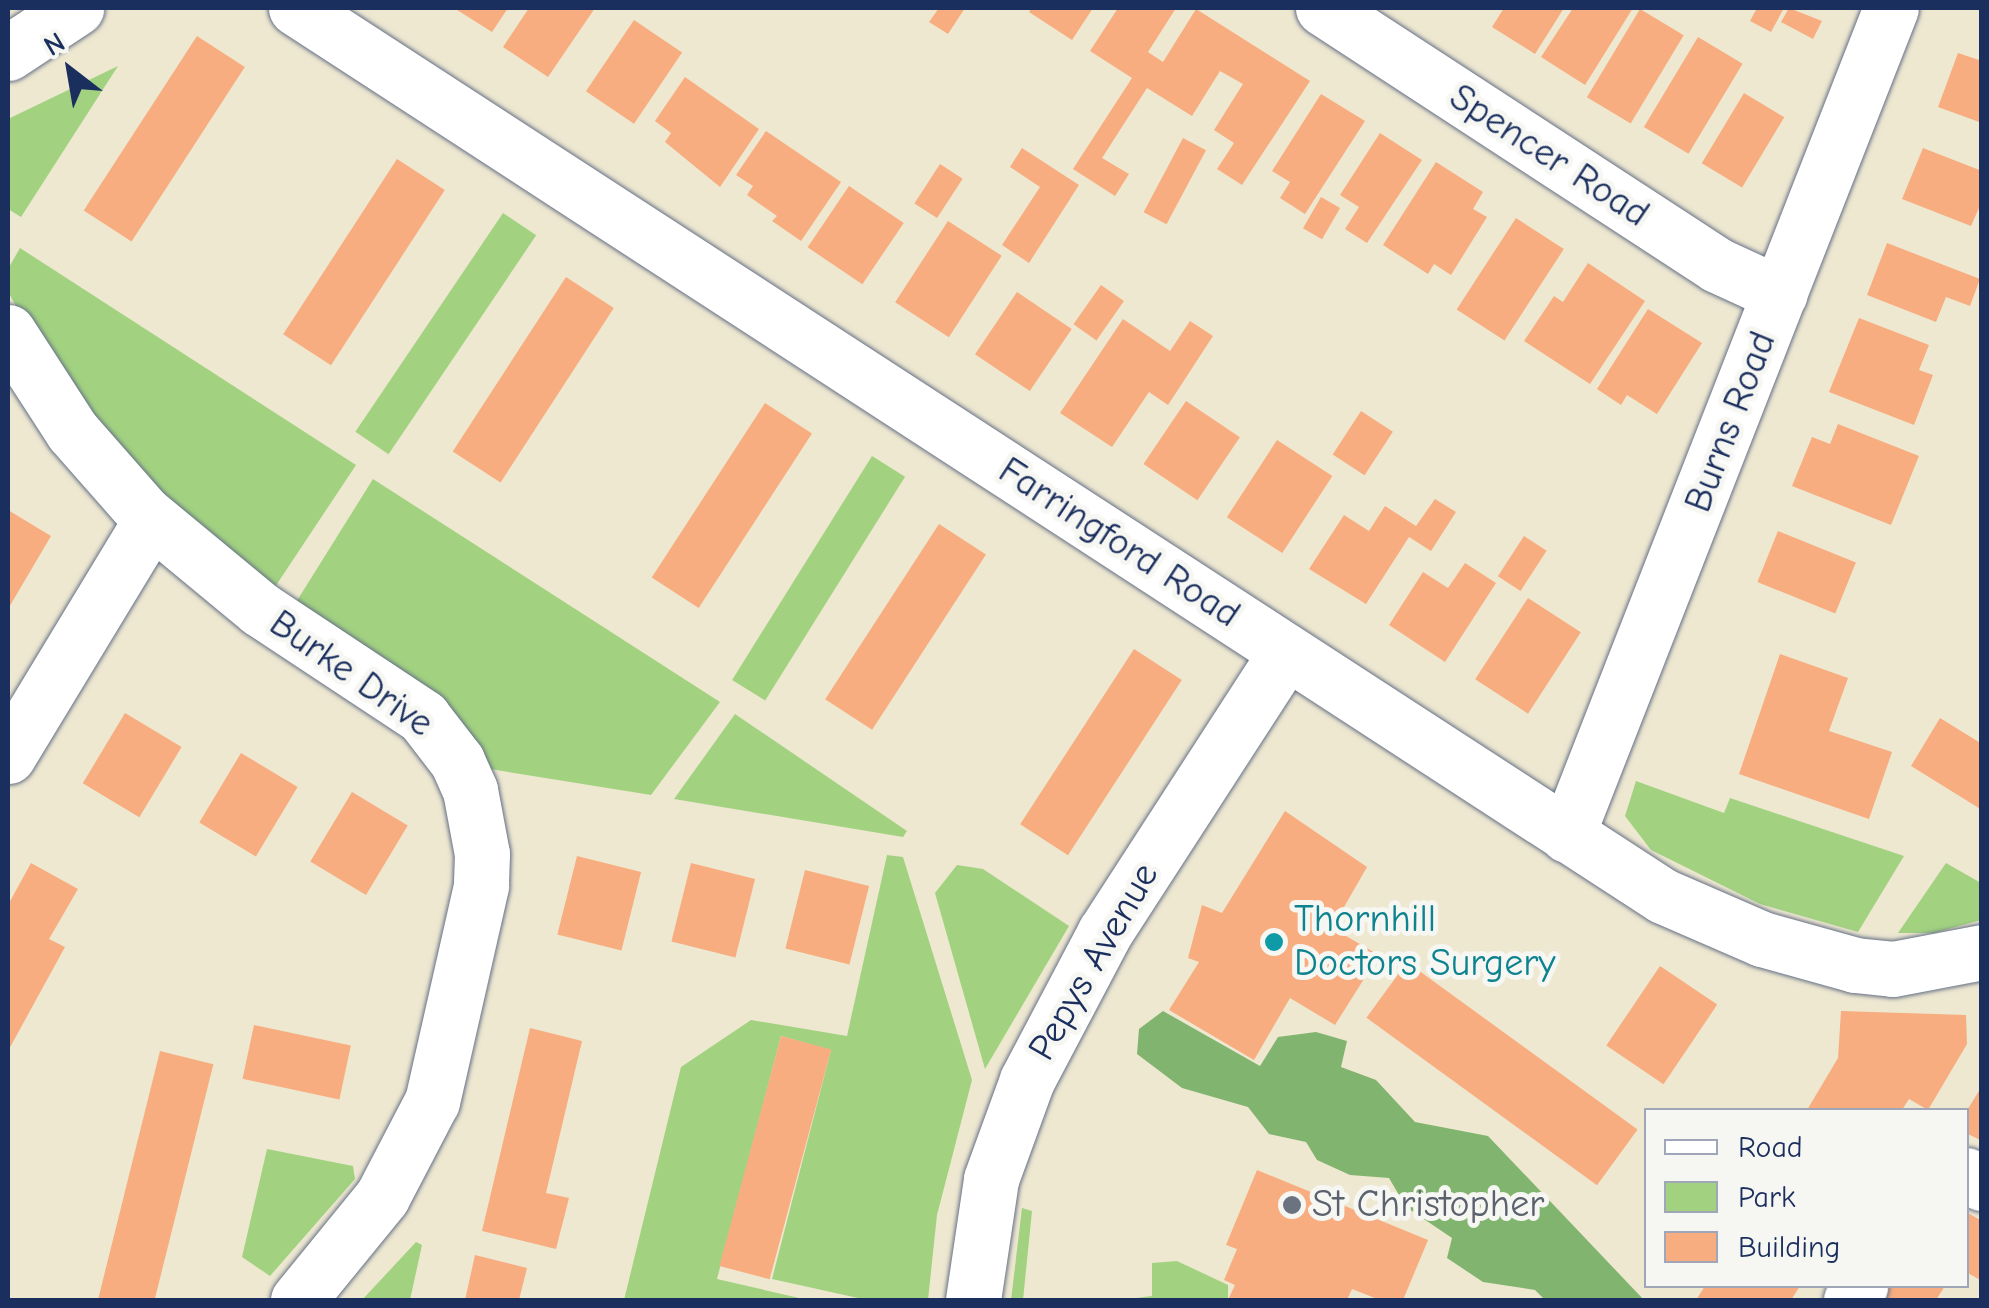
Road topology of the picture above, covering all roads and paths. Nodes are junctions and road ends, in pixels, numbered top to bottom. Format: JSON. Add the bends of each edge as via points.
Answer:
{"nodes":[{"id":1,"x":76,"y":8,"type":"edge"},
{"id":2,"x":296,"y":8,"type":"edge"},
{"id":3,"x":1323,"y":8,"type":"edge"},
{"id":4,"x":1892,"y":8,"type":"edge"},
{"id":5,"x":8,"y":53,"type":"edge"},
{"id":6,"x":1780,"y":294,"type":"junction"},
{"id":7,"x":8,"y":332,"type":"edge"},
{"id":8,"x":151,"y":520,"type":"junction"},
{"id":9,"x":1286,"y":652,"type":"junction"},
{"id":10,"x":8,"y":756,"type":"edge"},
{"id":11,"x":1566,"y":835,"type":"junction"},
{"id":12,"x":1982,"y":952,"type":"edge"},
{"id":13,"x":298,"y":1300,"type":"edge"},
{"id":14,"x":973,"y":1300,"type":"edge"}],
"edges":[{"from":1,"to":5,"type":"street"},
{"from":2,"to":9,"type":"street","name":"Farringford Road"},
{"from":3,"to":6,"type":"street","name":"Spencer Road","via":[[1716,266]]},
{"from":4,"to":6,"type":"street","name":"Burns Road"},
{"from":6,"to":11,"type":"street","name":"Burns Road"},
{"from":7,"to":8,"type":"street","name":"Burke Drive","via":[[72,431]]},
{"from":8,"to":10,"type":"street"},
{"from":8,"to":13,"type":"street","name":"Burke Drive","via":[[260,609],[422,717],[457,761],[478,820],[480,886],[432,1101],[382,1196]]},
{"from":9,"to":11,"type":"street","name":"Farringford Road"},
{"from":9,"to":14,"type":"street","name":"Pepys Avenue","via":[[1105,932],[1027,1080],[992,1178]]},
{"from":11,"to":12,"type":"street","name":"Farringford Road","via":[[1663,896],[1814,954],[1893,970]]}]}
